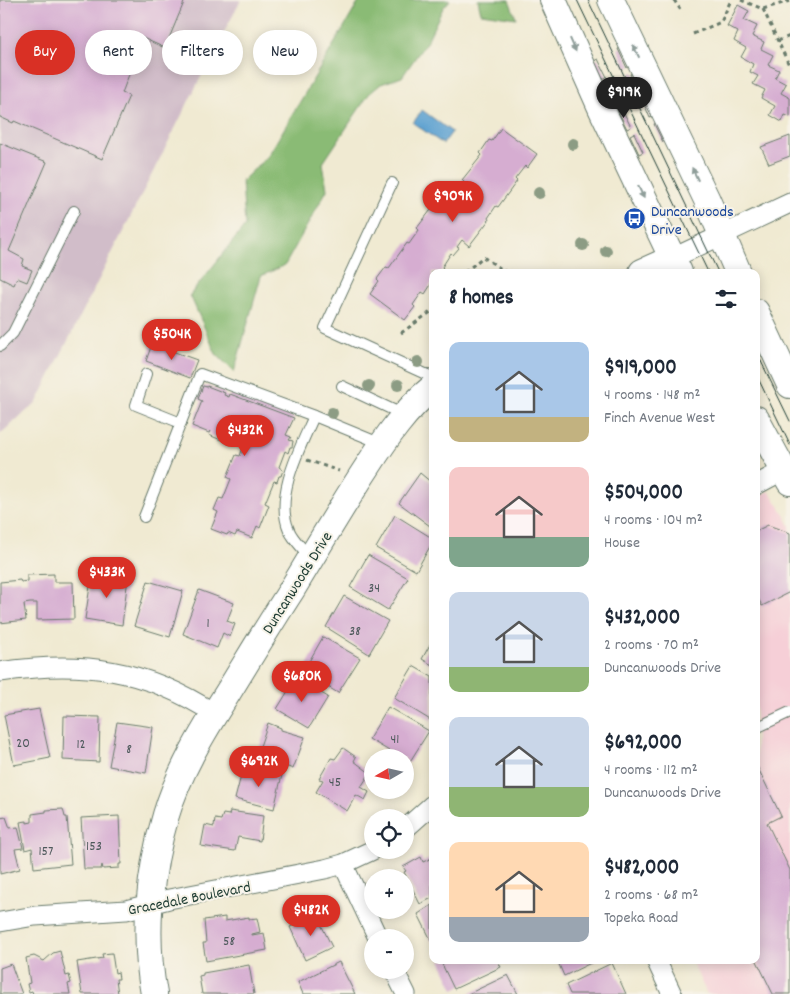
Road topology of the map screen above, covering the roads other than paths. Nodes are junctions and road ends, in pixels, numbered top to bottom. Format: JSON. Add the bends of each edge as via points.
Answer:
{"nodes":[{"id":1,"x":553,"y":0,"type":"edge"},
{"id":2,"x":611,"y":0,"type":"edge"},
{"id":3,"x":392,"y":183,"type":"dead end"},
{"id":4,"x":790,"y":203,"type":"edge"},
{"id":5,"x":74,"y":211,"type":"dead end"},
{"id":6,"x":722,"y":235,"type":"junction"},
{"id":7,"x":676,"y":265,"type":"edge"},
{"id":8,"x":657,"y":269,"type":"edge"},
{"id":9,"x":737,"y":269,"type":"edge"},
{"id":10,"x":760,"y":321,"type":"edge"},
{"id":11,"x":0,"y":346,"type":"edge"},
{"id":12,"x":146,"y":374,"type":"dead end"},
{"id":13,"x":429,"y":376,"type":"edge"},
{"id":14,"x":790,"y":385,"type":"edge"},
{"id":15,"x":342,"y":386,"type":"dead end"},
{"id":16,"x":429,"y":391,"type":"edge"},
{"id":17,"x":405,"y":415,"type":"junction"},
{"id":18,"x":314,"y":416,"type":"junction"},
{"id":19,"x":181,"y":423,"type":"junction"},
{"id":20,"x":760,"y":426,"type":"edge"},
{"id":21,"x":382,"y":444,"type":"junction"},
{"id":22,"x":787,"y":476,"type":"edge"},
{"id":23,"x":760,"y":484,"type":"edge"},
{"id":24,"x":144,"y":517,"type":"dead end"},
{"id":25,"x":311,"y":558,"type":"junction"},
{"id":26,"x":0,"y":672,"type":"edge"},
{"id":27,"x":790,"y":712,"type":"edge"},
{"id":28,"x":215,"y":714,"type":"junction"},
{"id":29,"x":760,"y":726,"type":"edge"},
{"id":30,"x":429,"y":808,"type":"edge"},
{"id":31,"x":414,"y":821,"type":"edge"},
{"id":32,"x":364,"y":854,"type":"edge"},
{"id":33,"x":344,"y":864,"type":"junction"},
{"id":34,"x":150,"y":905,"type":"junction"},
{"id":35,"x":0,"y":922,"type":"edge"},
{"id":36,"x":374,"y":929,"type":"edge"},
{"id":37,"x":658,"y":964,"type":"edge"},
{"id":38,"x":398,"y":979,"type":"edge"},
{"id":39,"x":154,"y":994,"type":"edge"},
{"id":40,"x":406,"y":994,"type":"edge"},
{"id":41,"x":672,"y":994,"type":"edge"}],
"edges":[{"from":1,"to":7,"type":"street","one_way":true},
{"from":6,"to":2,"type":"street","one_way":true},
{"from":3,"to":13,"type":"lane","via":[[324,328]]},
{"from":4,"to":6,"type":"street"},
{"from":5,"to":11,"type":"lane","via":[[12,333]]},
{"from":6,"to":7,"type":"street"},
{"from":6,"to":9,"type":"street"},
{"from":7,"to":8,"type":"street"},
{"from":10,"to":14,"type":"street"},
{"from":12,"to":19,"type":"lane","via":[[136,405]]},
{"from":15,"to":17,"type":"lane"},
{"from":16,"to":17,"type":"street","name":"Duncanwoods Drive"},
{"from":17,"to":21,"type":"street","name":"Duncanwoods Drive"},
{"from":18,"to":19,"type":"lane","via":[[200,374]]},
{"from":18,"to":21,"type":"lane"},
{"from":18,"to":25,"type":"lane","via":[[284,494],[290,532]]},
{"from":19,"to":24,"type":"lane"},
{"from":20,"to":22,"type":"street"},
{"from":21,"to":25,"type":"street","name":"Duncanwoods Drive"},
{"from":22,"to":23,"type":"street"},
{"from":25,"to":28,"type":"street","name":"Duncanwoods Drive"},
{"from":26,"to":28,"type":"street","via":[[69,666],[112,670],[162,686]]},
{"from":27,"to":29,"type":"lane"},
{"from":28,"to":34,"type":"street","name":"Duncanwoods Drive","via":[[178,782],[166,814]]},
{"from":30,"to":31,"type":"street"},
{"from":32,"to":33,"type":"street","name":"Gracedale Boulevard"},
{"from":33,"to":34,"type":"street","name":"Gracedale Boulevard"},
{"from":33,"to":36,"type":"street"},
{"from":34,"to":35,"type":"street","name":"Gracedale Boulevard"},
{"from":34,"to":39,"type":"street","name":"Duncanwoods Drive","via":[[149,952]]},
{"from":37,"to":41,"type":"street"},
{"from":38,"to":40,"type":"street"}]}
